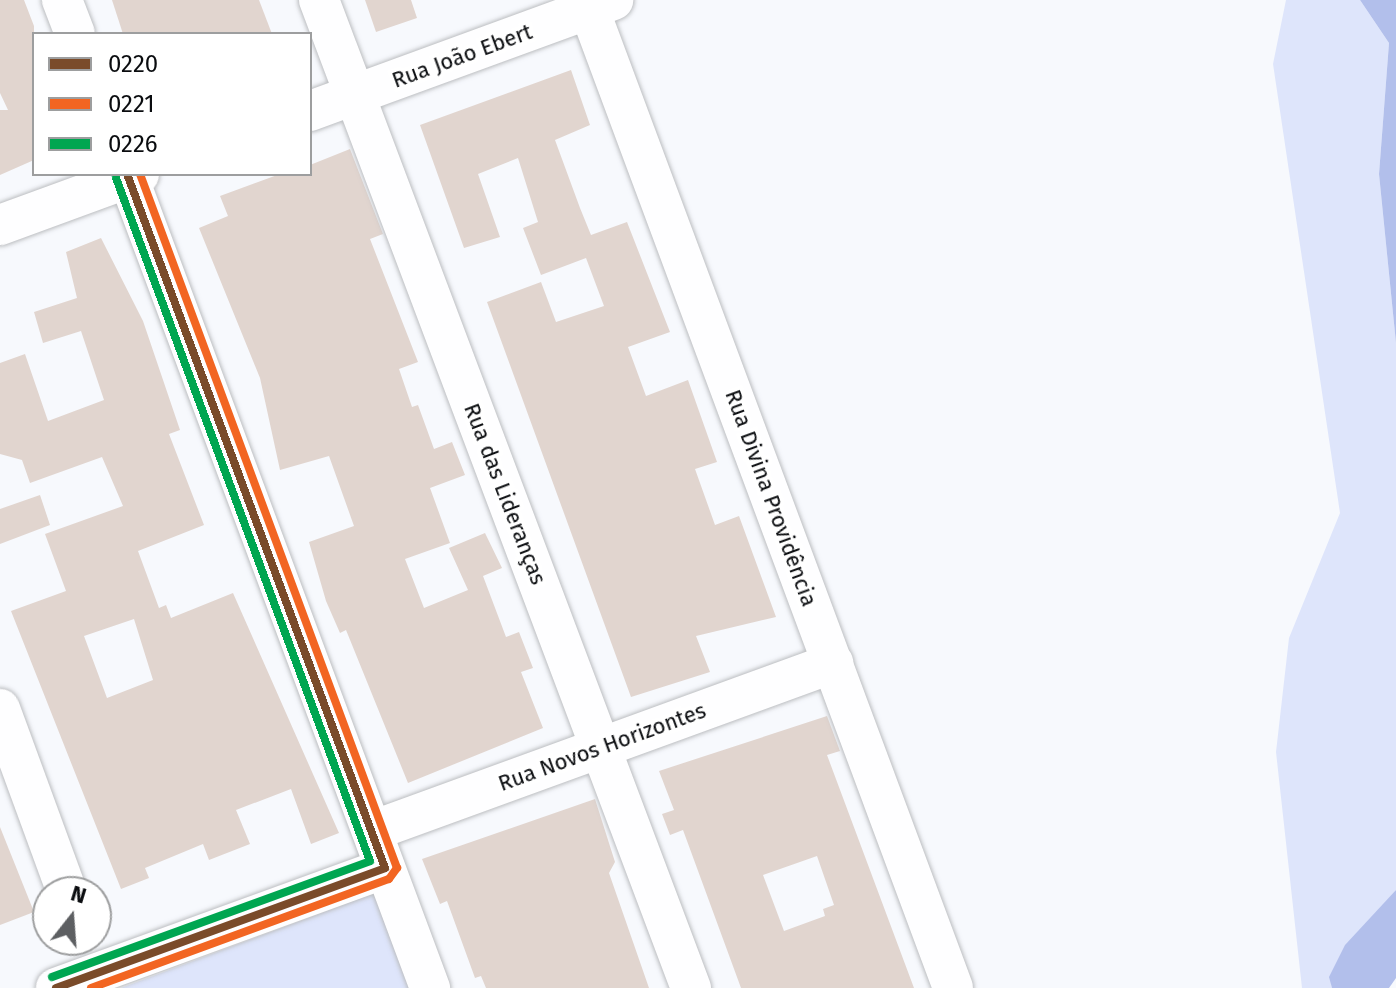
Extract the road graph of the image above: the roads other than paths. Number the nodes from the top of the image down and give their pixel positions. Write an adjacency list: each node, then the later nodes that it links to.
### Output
1 (62, 0): 4 (street)
2 (319, 0): 5 (street, Rua das Lideranças)
3 (601, 4): 5 (street, Rua João Ebert); 10 (street, Rua Divina Providência)
4 (74, 32)
5 (355, 95): 6 (street, Rua João Ebert); 12 (street, Rua das Lideranças)
6 (312, 110)
7 (129, 176): 9 (street)
8 (132, 176): 13 (street)
9 (0, 225)
10 (833, 663): 12 (street, Rua Novos Horizontes); 19 (street, Rua Divina Providência)
11 (0, 709): 14 (street)
12 (601, 748): 13 (street, Rua Novos Horizontes); 18 (street, Rua das Lideranças)
13 (379, 850): 15 (street, Rua Novos Horizontes); 17 (street)
14 (61, 876)
15 (95, 967): 16 (street, Rua Novos Horizontes)
16 (56, 988)
17 (430, 988)
18 (691, 988)
19 (953, 988)

